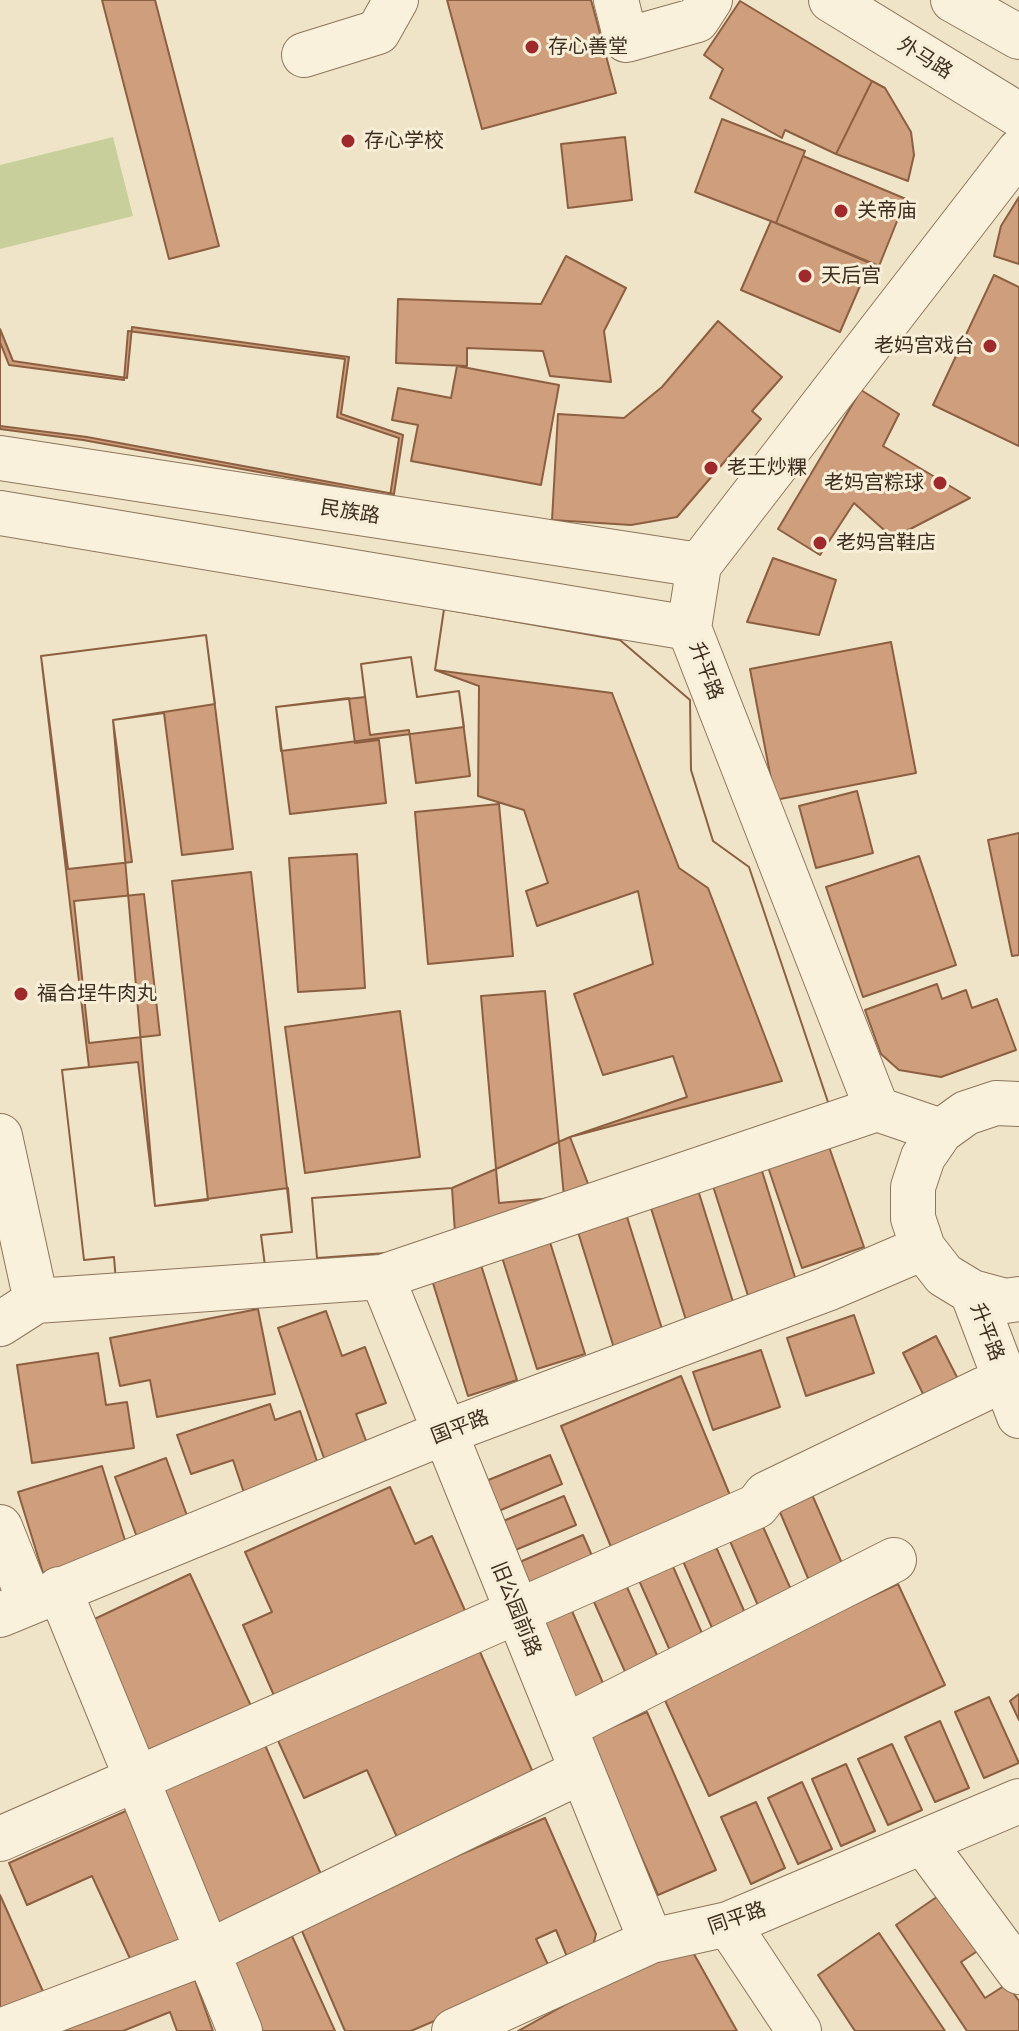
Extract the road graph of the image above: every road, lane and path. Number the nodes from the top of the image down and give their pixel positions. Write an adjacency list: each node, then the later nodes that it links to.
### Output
1 (396, 0): 7 (street)
2 (616, 0): 3 (street)
3 (710, 0)
4 (831, 0): 8 (street, 外马路)
5 (953, 0): 6 (street)
6 (1019, 37)
7 (304, 55)
8 (1019, 115)
9 (1019, 151): 12 (street, 升平路)
10 (0, 458): 12 (street, 民族路)
11 (0, 513): 13 (street)
12 (699, 565): 13 (street, 升平路)
13 (689, 628): 15 (street, 升平路)
14 (1019, 1104): 16 (street)
15 (877, 1109): 16 (street); 19 (street)
16 (941, 1131): 18 (street)
17 (0, 1136): 22 (street)
18 (923, 1248): 20 (street); 26 (street, 国平路)
19 (382, 1277): 22 (street); 26 (street, 旧公园前路)
20 (972, 1292): 21 (street); 25 (street, 升平路)
21 (1019, 1299)
22 (36, 1301): 23 (street)
23 (0, 1324)
24 (984, 1389): 30 (street)
25 (1019, 1416)
26 (443, 1433): 29 (street, 国平路); 30 (street, 旧公园前路)
27 (0, 1527): 29 (street)
28 (894, 1560): 31 (street)
29 (30, 1602): 33 (street)
30 (517, 1611): 31 (street, 旧公园前路); 33 (street)
31 (564, 1727): 32 (street, 旧公园前路)
32 (582, 1771): 38 (street, 旧公园前路); 39 (street)
33 (137, 1781): 35 (street); 39 (street)
34 (1019, 1801): 36 (street, 同平路)
35 (0, 1839)
36 (923, 1842): 37 (street, 同平路); 40 (street)
37 (728, 1924): 38 (street, 同平路); 44 (street)
38 (651, 1941): 43 (street, 同平路)
39 (208, 1952): 41 (street); 42 (street)
40 (1019, 1972)
41 (0, 2031)
42 (240, 2031)
43 (454, 2031)
44 (799, 2031)

